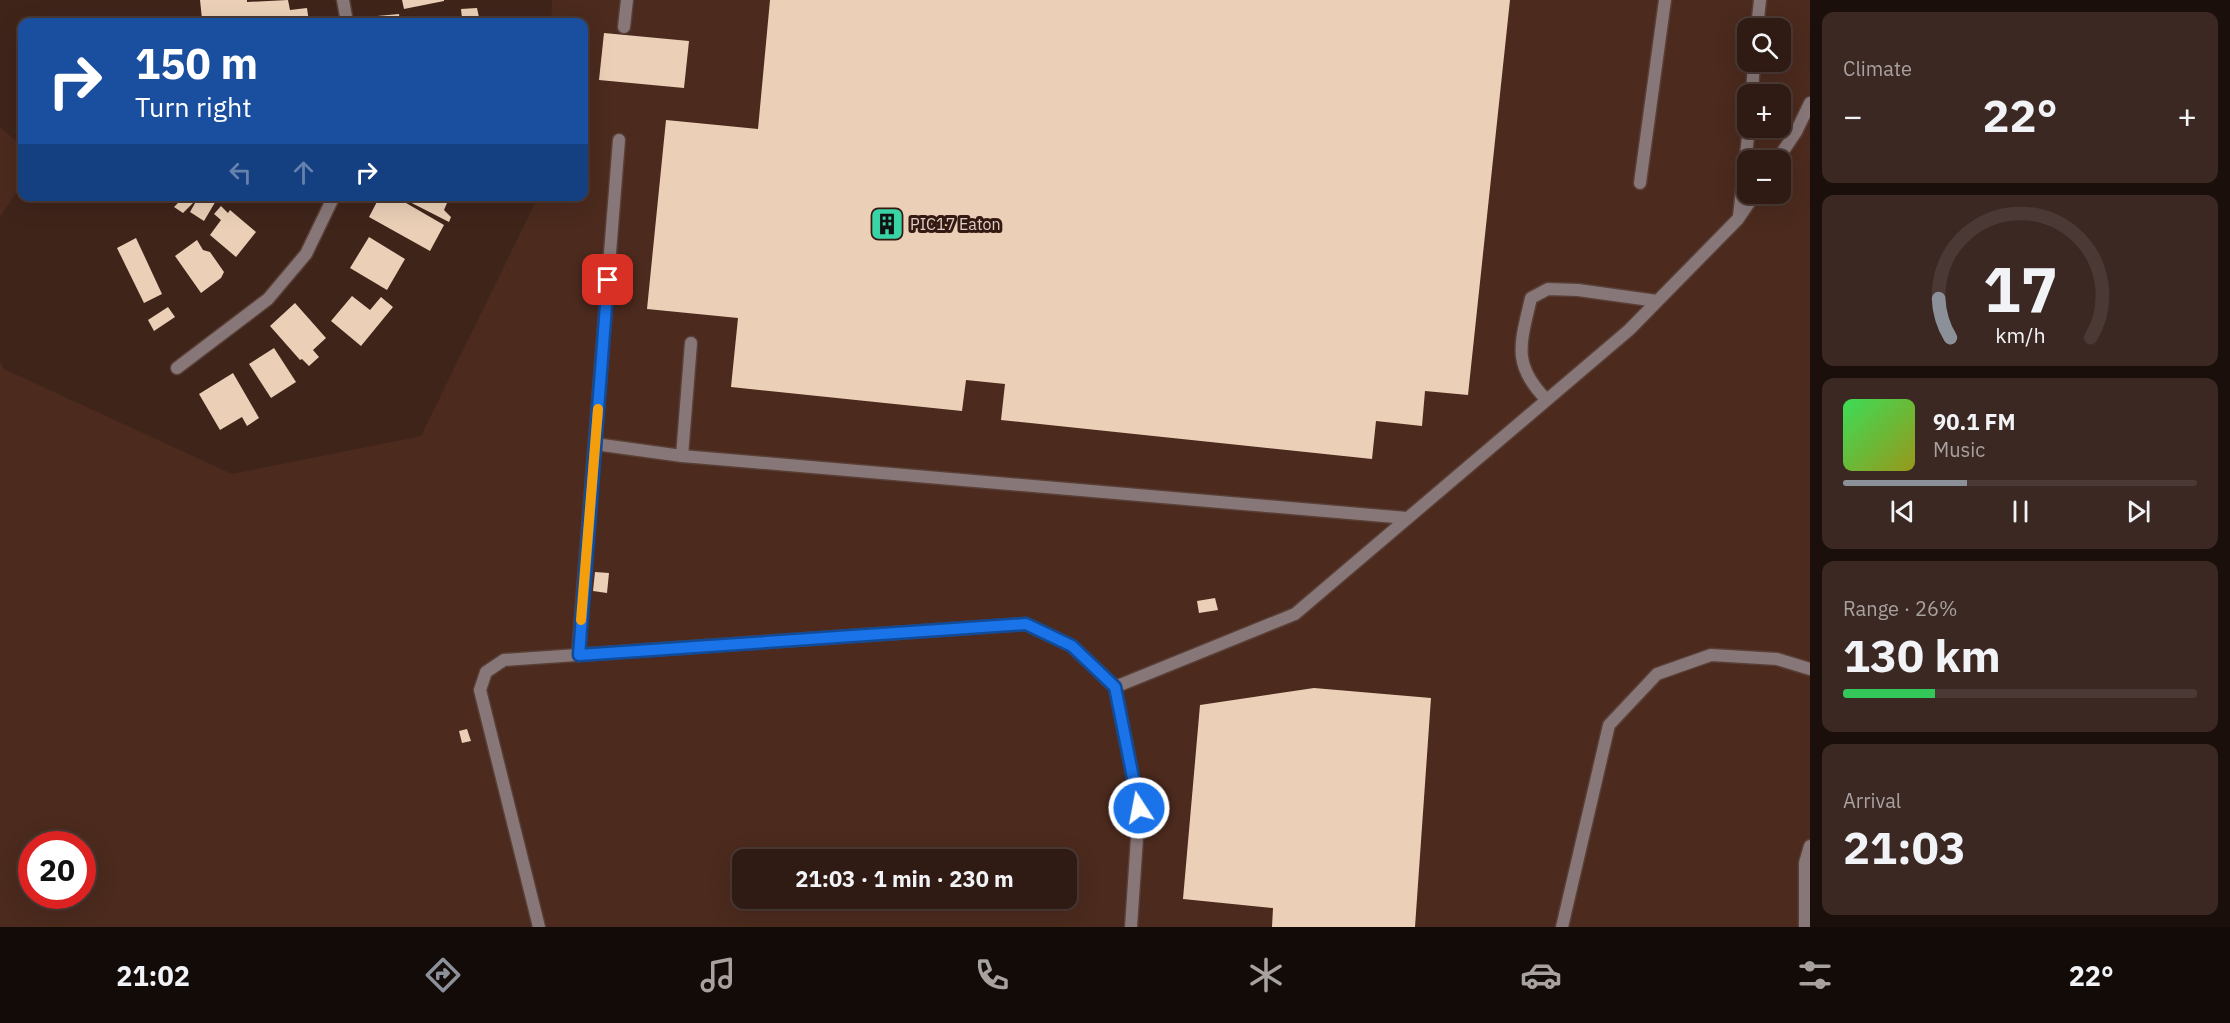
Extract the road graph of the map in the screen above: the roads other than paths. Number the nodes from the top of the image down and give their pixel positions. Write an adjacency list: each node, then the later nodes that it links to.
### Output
1 (343, 0): 5 (street)
2 (627, 0): 7 (street)
3 (1665, 0): 12 (street)
4 (1760, 0): 6 (street)
5 (346, 18)
6 (1758, 18)
7 (624, 27)
8 (1810, 103): 11 (street)
9 (1748, 138): 15 (street)
10 (619, 140): 20 (street)
11 (1784, 150)
12 (1640, 183)
13 (332, 201): 18 (street)
14 (1748, 204): 15 (street)
15 (1738, 219): 16 (street)
16 (1657, 301): 19 (street); 19 (street)
17 (691, 343): 21 (street)
18 (177, 368)
19 (1546, 399): 22 (street)
20 (595, 444): 21 (street); 23 (street)
21 (682, 456): 22 (street)
22 (1407, 518): 25 (street)
23 (579, 655): 25 (street); 27 (street)
24 (1810, 669): 29 (street)
25 (1115, 687): 28 (street)
26 (1810, 846): 30 (street)
27 (539, 927)
28 (1131, 927)
29 (1562, 927)
30 (1805, 927)

